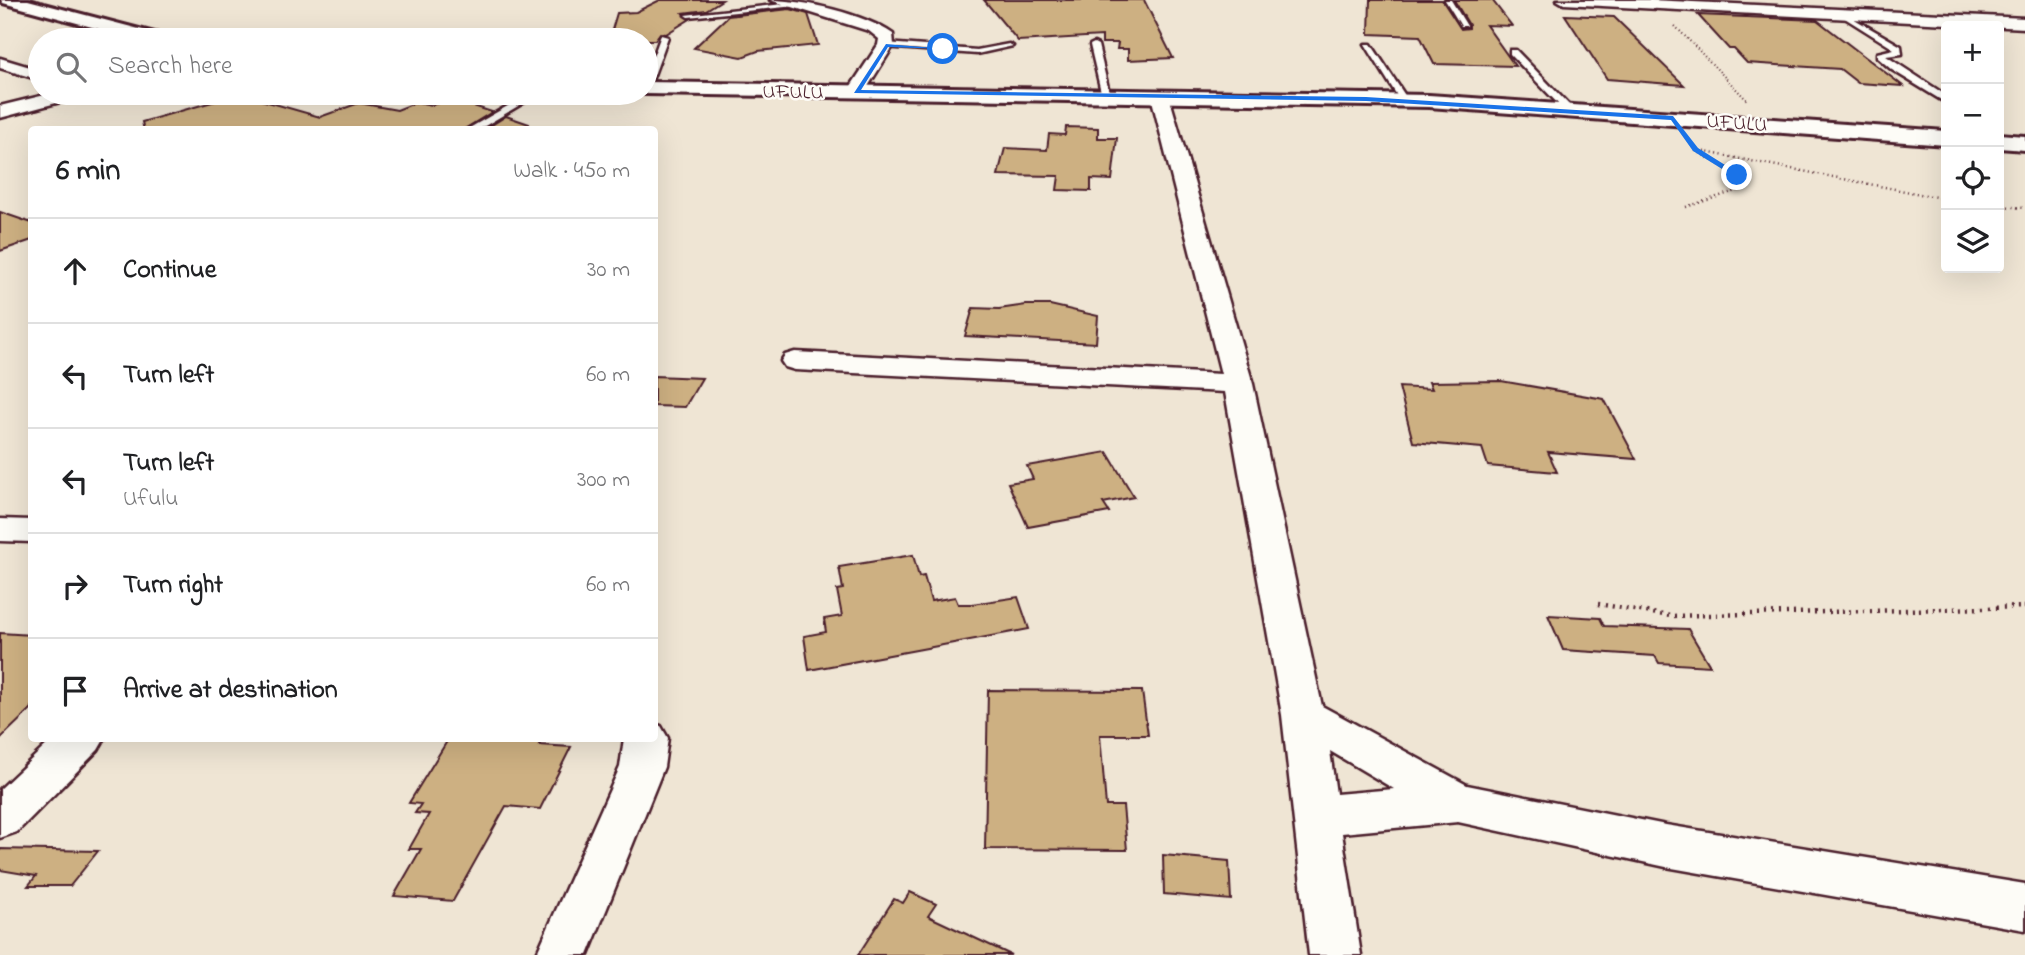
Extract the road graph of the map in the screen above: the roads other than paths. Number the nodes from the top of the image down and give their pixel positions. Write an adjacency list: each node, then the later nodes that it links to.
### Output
1 (9, 0): 9 (street)
2 (1448, 0): 8 (lane)
3 (1564, 0): 5 (street)
4 (785, 2): 6 (lane); 11 (street)
5 (1842, 14): 7 (street); 23 (lane)
6 (688, 15)
7 (2025, 23)
8 (1464, 24)
9 (115, 28)
10 (664, 37): 16 (lane)
11 (886, 45): 14 (lane); 20 (street)
12 (1094, 45): 21 (lane)
13 (1368, 46): 24 (lane)
14 (1009, 47)
15 (1513, 52): 27 (lane)
16 (658, 54)
17 (0, 64): 18 (street)
18 (28, 72)
19 (658, 87): 20 (street, UFULU)
20 (856, 92): 21 (street, UFULU)
21 (1106, 96): 22 (street, UFULU)
22 (1160, 96): 24 (street, UFULU); 34 (street)
23 (1941, 96)
24 (1404, 100): 27 (street, UFULU)
25 (28, 105): 28 (street)
26 (515, 105): 29 (lane)
27 (1570, 111): 30 (street, UFULU)
28 (0, 112)
29 (477, 126)
30 (1941, 138)
31 (2004, 141): 32 (street)
32 (2025, 143)
33 (795, 361): 34 (street)
34 (1238, 384): 37 (street)
35 (0, 530): 36 (street)
36 (28, 531)
37 (1303, 715): 40 (street); 41 (street)
38 (79, 742): 42 (street)
39 (645, 742): 44 (street)
40 (1458, 803): 41 (street); 43 (street)
41 (1316, 815): 45 (street)
42 (0, 818)
43 (2025, 907)
44 (562, 955)
45 (1335, 955)

